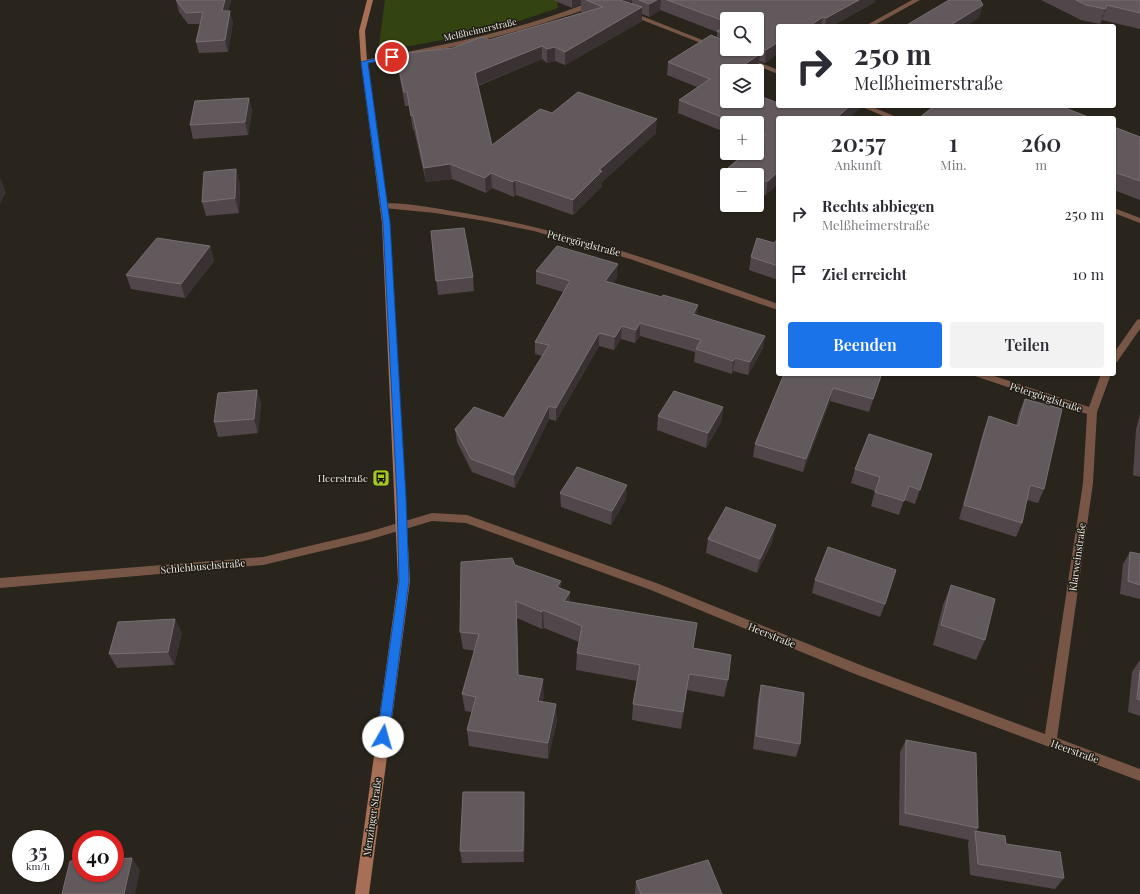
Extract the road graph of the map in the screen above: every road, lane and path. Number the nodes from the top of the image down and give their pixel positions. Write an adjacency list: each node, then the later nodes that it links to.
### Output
1 (370, 0): 8 (street, Menzinger Straße)
2 (917, 0): 5 (street)
3 (597, 2): 8 (street, Melßheimerstraße)
4 (625, 8): 6 (street)
5 (872, 24)
6 (720, 49)
7 (739, 56): 9 (street)
8 (364, 62): 12 (street, Menzinger Straße)
9 (776, 71)
10 (869, 108): 11 (street)
11 (890, 116)
12 (384, 206): 15 (street, Petergörglstraße); 21 (street, Menzinger Straße)
13 (1116, 211): 14 (street)
14 (1140, 221)
15 (776, 306)
16 (1140, 322): 17 (street)
17 (1116, 357)
18 (984, 376): 20 (street, Petergörglstraße)
19 (1105, 376): 20 (street, Klarweinstraße)
20 (1092, 412): 23 (street, Klarweinstraße)
21 (401, 525): 22 (street, Schlehbuschstraße); 23 (street, Heerstraße); 25 (street, Menzinger Straße)
22 (0, 583)
23 (1050, 742): 24 (street, Heerstraße)
24 (1140, 775)
25 (362, 894)

